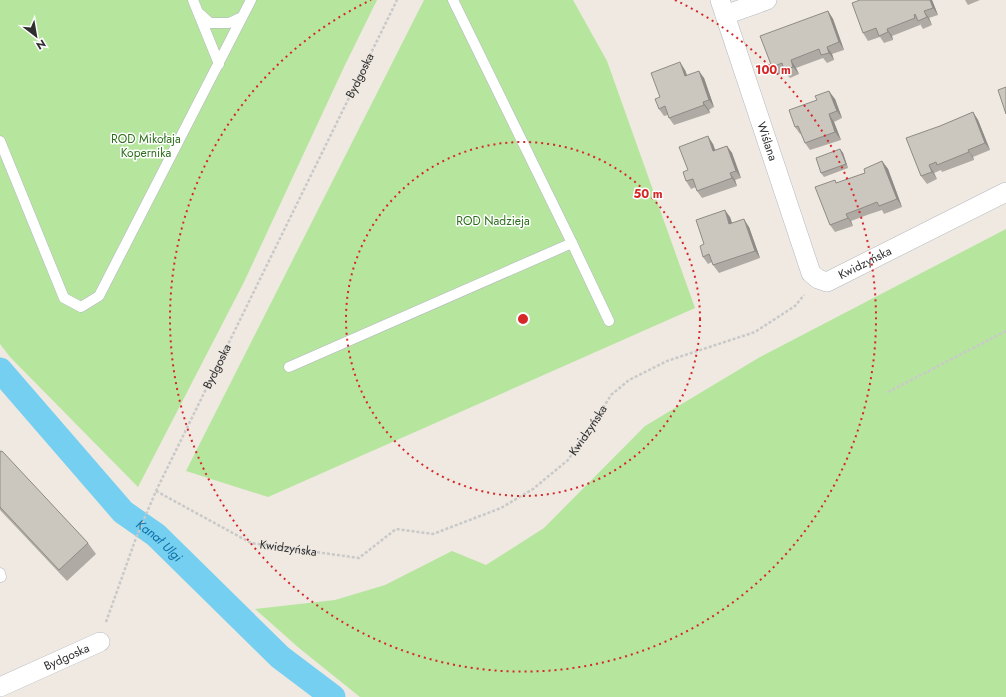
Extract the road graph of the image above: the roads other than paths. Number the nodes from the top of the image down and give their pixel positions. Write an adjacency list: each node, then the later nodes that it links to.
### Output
1 (193, 0): 6 (lane)
2 (251, 0): 7 (lane)
3 (453, 0): 11 (lane)
4 (767, 0): 5 (street)
5 (723, 8): 12 (street, Wiślana)
6 (198, 11): 7 (lane); 8 (lane)
7 (242, 17): 8 (lane)
8 (218, 64): 9 (lane)
9 (0, 141)
10 (1006, 192): 12 (street, Kwidzyńska)
11 (572, 243): 13 (lane); 14 (lane)
12 (818, 279)
13 (609, 321)
14 (288, 367)
15 (0, 573): 16 (lane)
16 (0, 578)
17 (100, 642): 18 (street, Bydgoska)
18 (0, 687)

